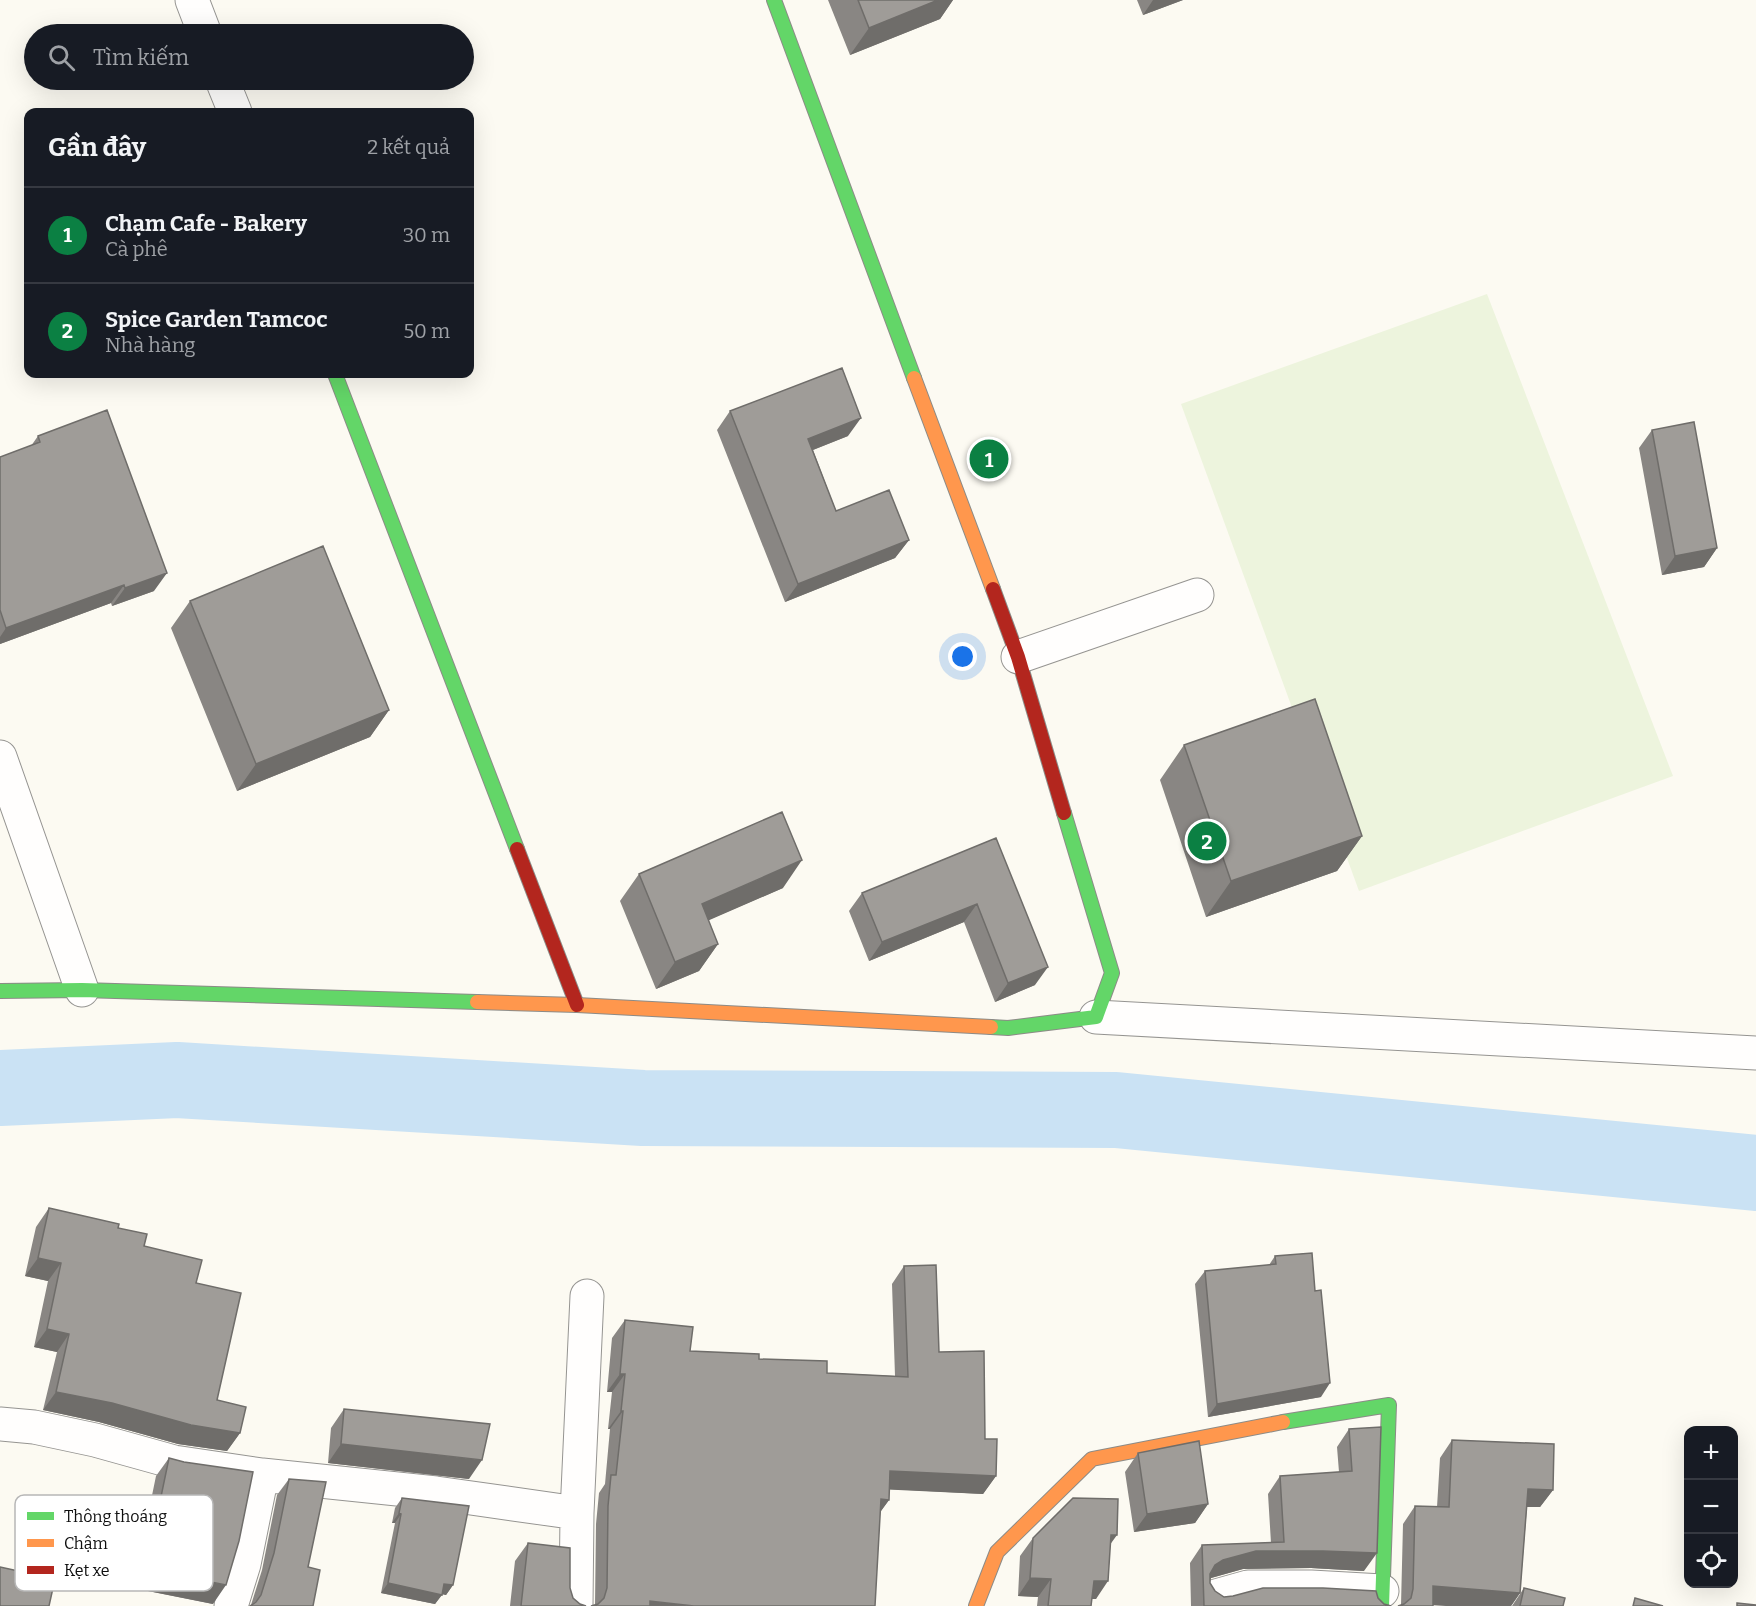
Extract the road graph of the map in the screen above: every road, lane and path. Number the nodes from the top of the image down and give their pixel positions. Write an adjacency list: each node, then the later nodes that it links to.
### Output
1 (192, 0): 3 (street)
2 (774, 0): 8 (street)
3 (201, 24)
4 (226, 90): 5 (street)
5 (233, 108)
6 (337, 378): 12 (street)
7 (1197, 595): 8 (street)
8 (1018, 657): 13 (street)
9 (0, 757): 10 (street)
10 (82, 990): 11 (street); 12 (street)
11 (0, 991)
12 (577, 1005): 13 (street)
13 (1096, 1017): 14 (street)
14 (1756, 1053)
15 (587, 1296): 18 (street)
16 (0, 1424): 17 (street)
17 (262, 1475): 18 (street); 21 (street)
18 (577, 1513): 22 (street)
19 (1216, 1596): 20 (street)
20 (1382, 1599): 23 (street)
21 (231, 1606)
22 (576, 1606)
23 (976, 1606)

